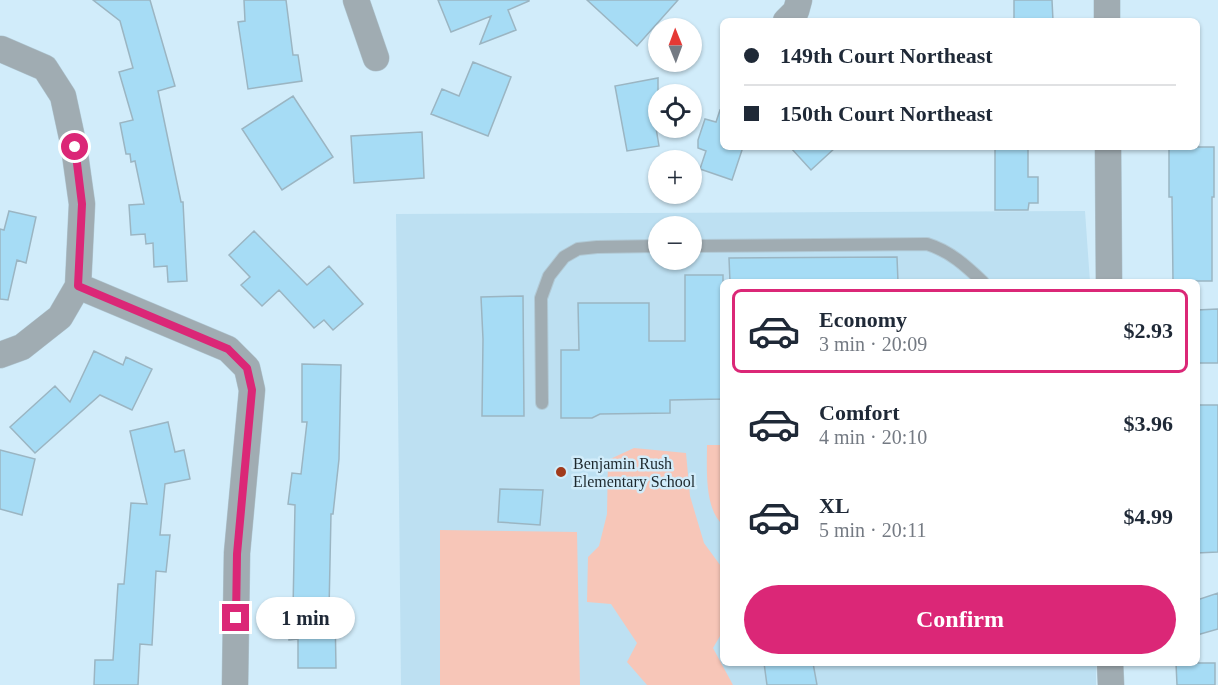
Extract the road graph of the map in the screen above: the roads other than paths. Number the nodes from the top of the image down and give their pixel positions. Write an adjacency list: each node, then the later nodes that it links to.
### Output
1 (356, 0): 7 (street)
2 (799, 0): 4 (street)
3 (1107, 0): 5 (street)
4 (789, 18)
5 (1107, 18)
6 (0, 43): 13 (street)
7 (376, 58)
8 (1108, 150): 12 (street)
9 (648, 246): 15 (lane)
10 (702, 246): 11 (lane)
11 (980, 279)
12 (1109, 279)
13 (78, 286): 14 (street); 17 (street)
14 (0, 355)
15 (542, 403)
16 (1110, 666): 18 (street)
17 (235, 685)
18 (1111, 685)

